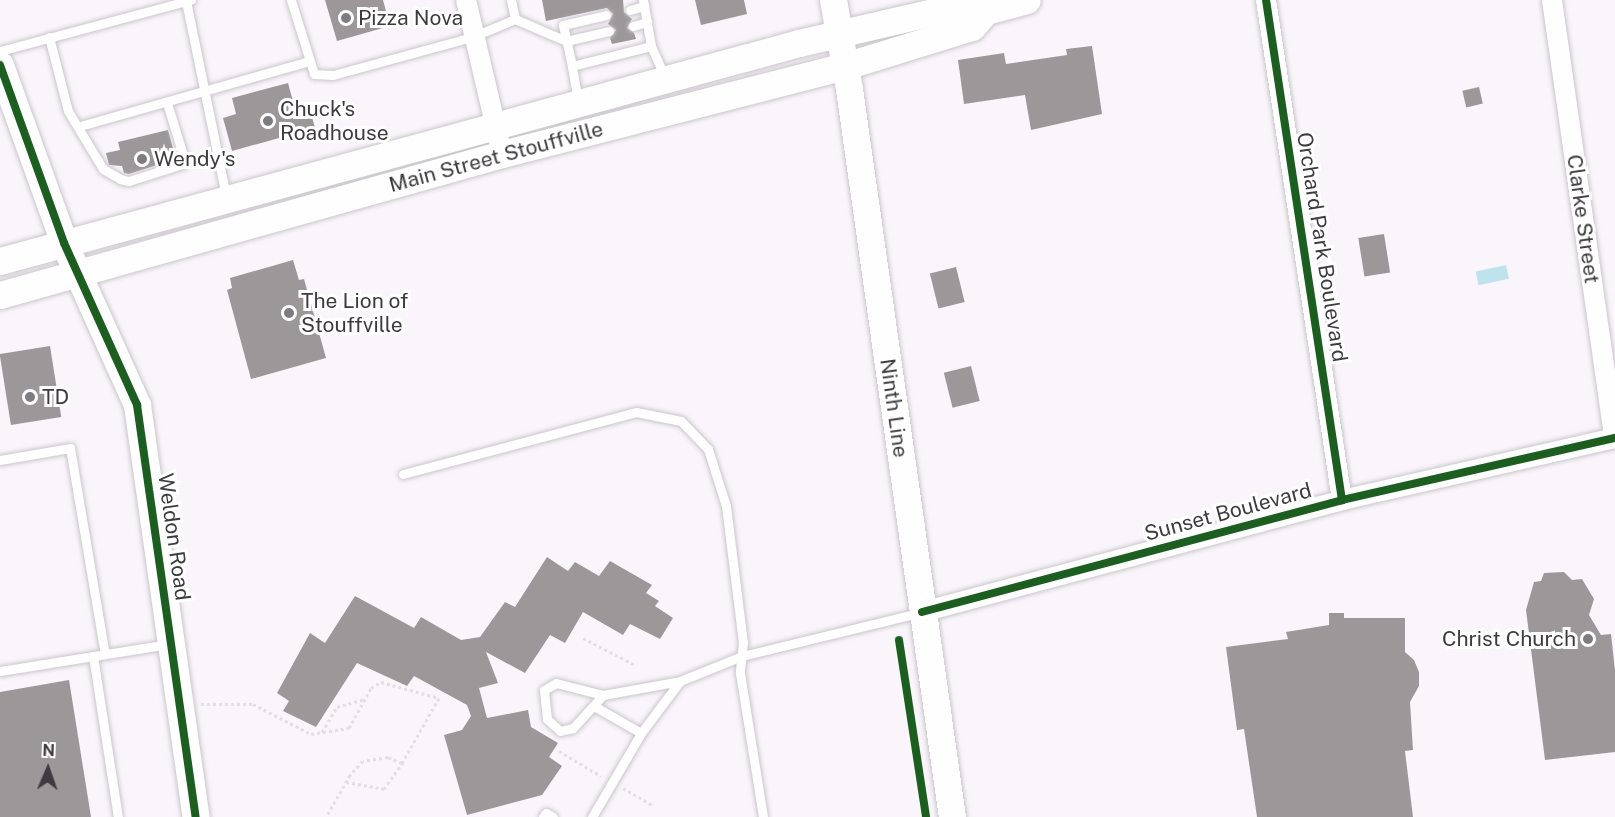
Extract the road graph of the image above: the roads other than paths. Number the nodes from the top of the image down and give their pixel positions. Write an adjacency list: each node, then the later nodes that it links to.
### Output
1 (291, 0): 23 (lane)
2 (466, 0): 18 (street)
3 (511, 0): 13 (lane)
4 (832, 0): 17 (main road, Ninth Line)
5 (1027, 0): 11 (main road, Main Street Stouffville)
6 (1266, 0): 42 (street, Orchard Park Boulevard)
7 (1552, 0): 39 (street, Clarke Street)
8 (188, 1): 19 (lane); 28 (lane)
9 (643, 3): 10 (lane); 14 (lane)
10 (630, 10)
11 (986, 11): 17 (main road, Main Street Stouffville); 26 (main road, Main Street Stouffville)
12 (606, 15): 20 (lane)
13 (515, 19): 18 (lane); 20 (lane)
14 (647, 22): 15 (lane); 21 (lane)
15 (633, 26)
16 (609, 31): 20 (lane)
17 (838, 34): 26 (main road, Ninth Line); 27 (main road, Main Street Stouffville)
18 (471, 37): 23 (lane); 31 (street)
19 (49, 38): 22 (lane); 32 (lane)
20 (566, 41): 25 (lane)
21 (651, 46): 25 (lane); 27 (lane)
22 (0, 51)
23 (309, 61): 28 (lane)
24 (0, 65): 35 (main road, Weldon Road)
25 (572, 66): 29 (lane)
26 (845, 66): 33 (main road, Main Street Stouffville); 43 (main road, Ninth Line)
27 (666, 80): 29 (main road, Main Street Stouffville)
28 (205, 93): 30 (lane); 34 (lane)
29 (579, 103): 31 (main road, Main Street Stouffville)
30 (167, 104): 32 (lane); 32 (lane)
31 (496, 125): 33 (street); 34 (main road, Main Street Stouffville)
32 (80, 126)
33 (502, 154): 37 (main road, Main Street Stouffville)
34 (227, 198): 35 (main road, Main Street Stouffville)
35 (64, 243): 36 (main road, Main Street Stouffville); 37 (main road, Weldon Road)
36 (0, 261)
37 (79, 273): 38 (main road, Main Street Stouffville); 44 (main road, Weldon Road)
38 (0, 295)
39 (1615, 438): 42 (street, Sunset Boulevard)
40 (0, 460): 45 (lane)
41 (403, 474): 47 (lane)
42 (1342, 500): 43 (street, Sunset Boulevard)
43 (922, 612): 47 (lane); 59 (main road, Ninth Line)
44 (171, 644): 45 (lane); 54 (main road, Weldon Road)
45 (105, 654): 46 (lane)
46 (93, 656): 48 (lane); 53 (lane)
47 (742, 656): 49 (lane); 58 (lane)
48 (0, 671)
49 (680, 681): 50 (lane); 52 (lane)
50 (603, 695): 51 (lane); 51 (lane)
51 (594, 706): 52 (lane)
52 (642, 733): 57 (lane)
53 (118, 817)
54 (196, 817)
55 (543, 817): 56 (lane)
56 (553, 817)
57 (592, 817)
58 (763, 817)
59 (952, 817)

